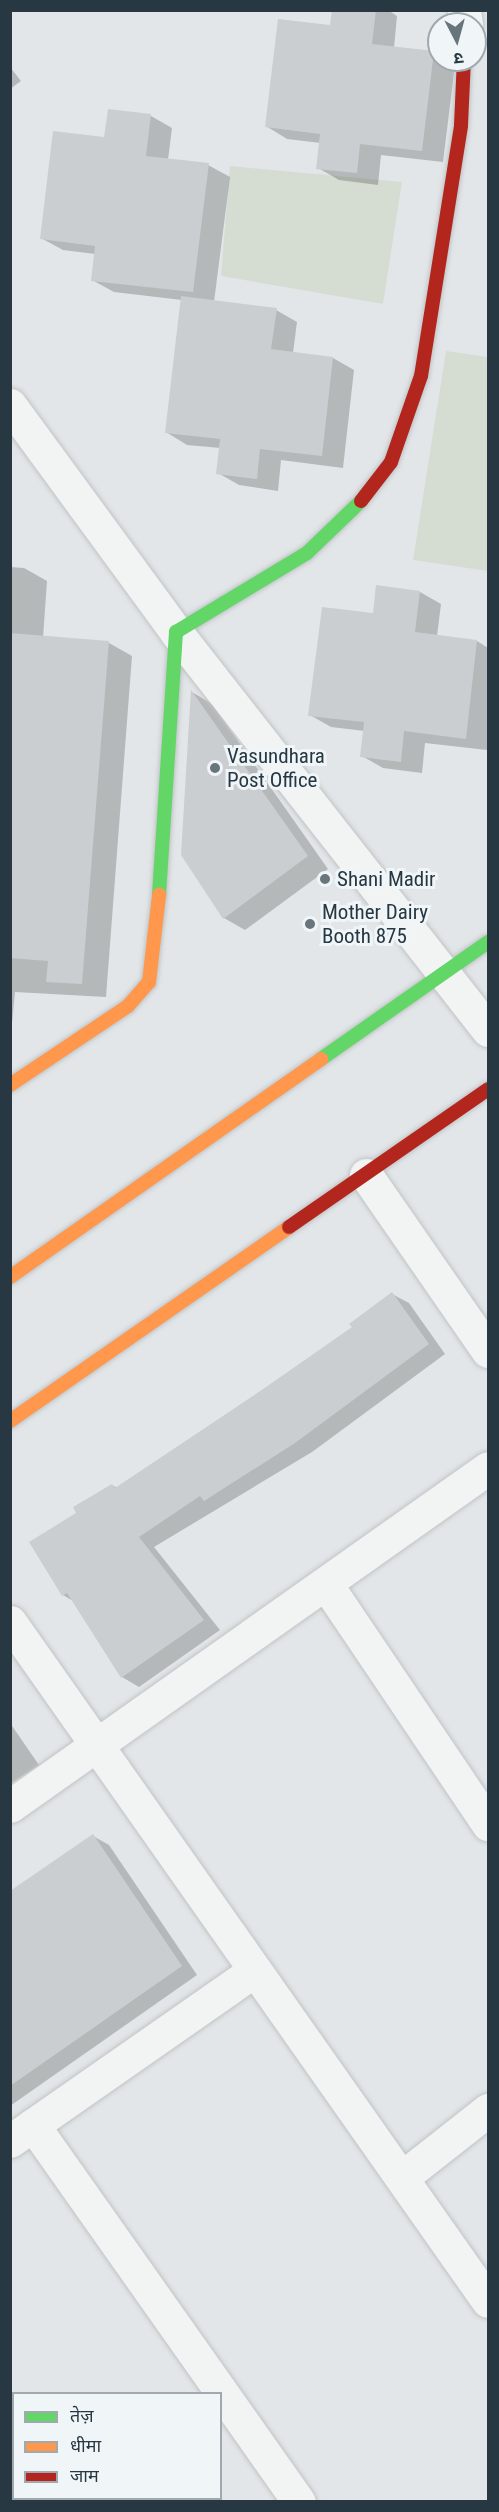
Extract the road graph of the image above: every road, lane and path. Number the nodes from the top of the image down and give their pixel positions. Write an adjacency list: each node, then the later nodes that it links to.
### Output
1 (463, 72): 3 (street)
2 (10, 405): 3 (street)
3 (176, 632): 5 (street); 7 (street)
4 (489, 942): 5 (street)
5 (446, 972): 6 (street); 10 (street)
6 (489, 1030)
7 (10, 1085)
8 (489, 1089): 9 (street)
9 (366, 1175): 11 (street); 12 (street)
10 (10, 1277)
11 (489, 1352)
12 (10, 1421)
13 (489, 1468): 14 (street)
14 (326, 1584): 16 (street); 17 (street)
15 (10, 1622): 16 (street)
16 (97, 1746): 18 (street); 20 (street)
17 (479, 1789): 19 (street)
18 (10, 1806)
19 (489, 1824)
20 (254, 1971): 22 (street); 23 (street)
21 (489, 2110): 23 (street)
22 (22, 2133): 25 (street)
23 (404, 2176): 24 (street)
24 (489, 2301)
25 (216, 2392)
26 (222, 2399): 27 (street)
27 (299, 2502)

